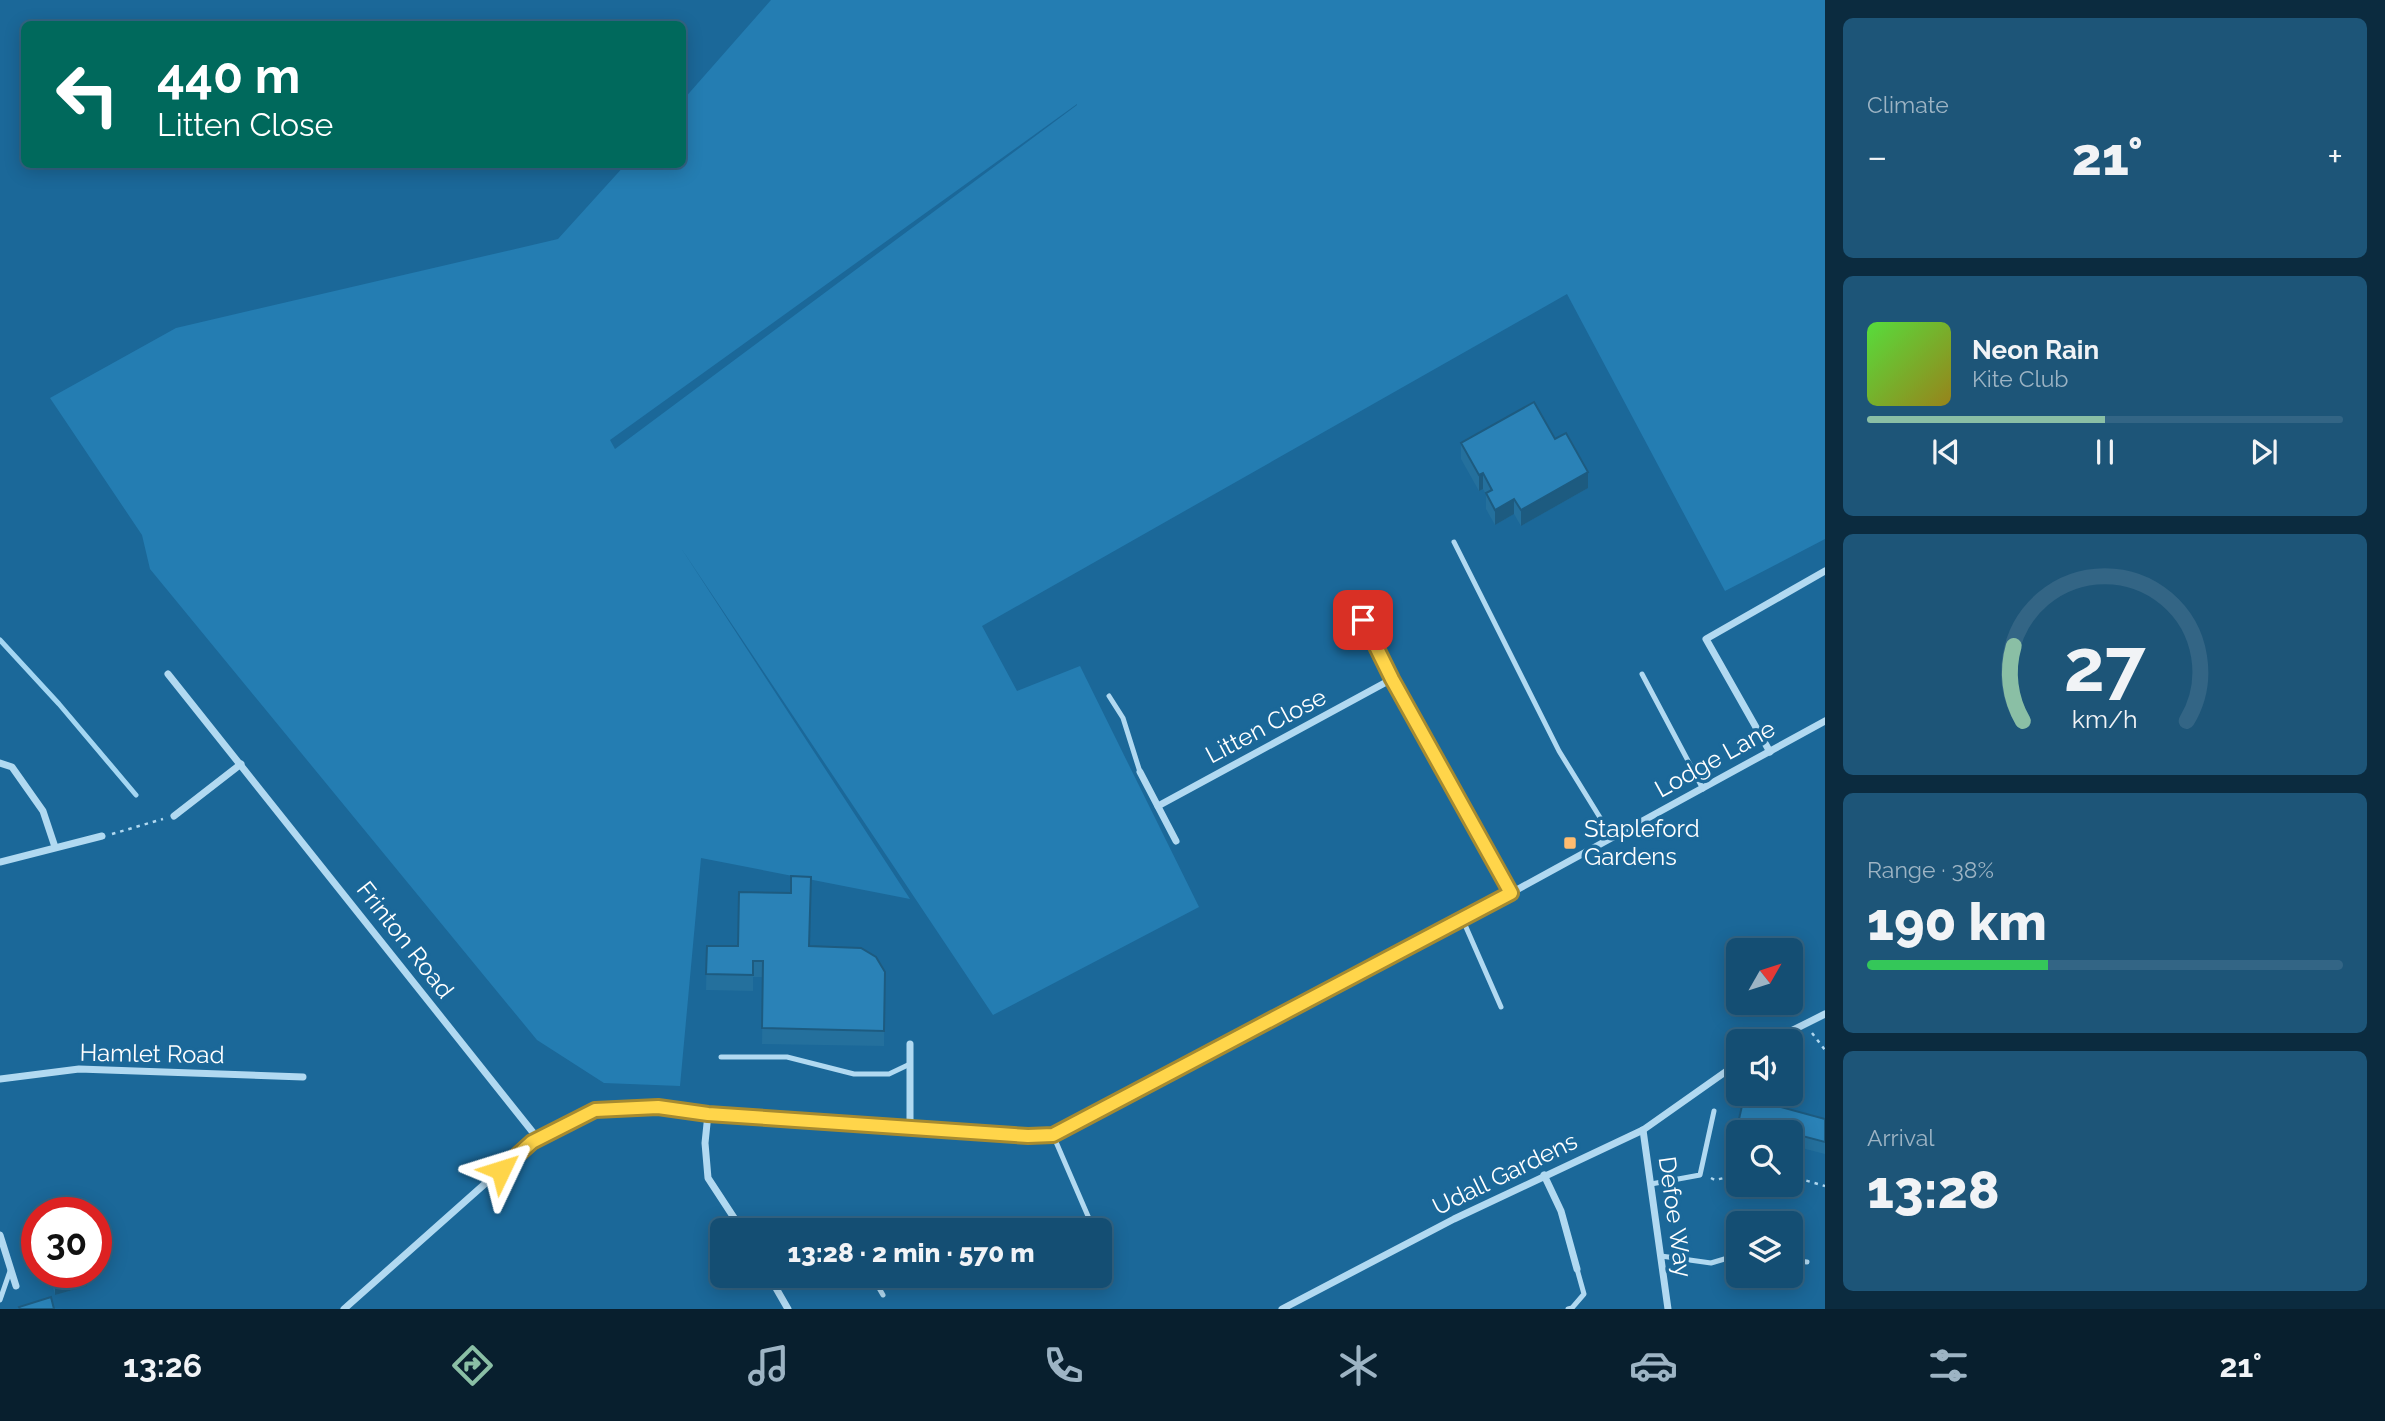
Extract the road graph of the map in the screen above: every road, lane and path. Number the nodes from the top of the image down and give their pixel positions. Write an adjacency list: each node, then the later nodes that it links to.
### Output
1 (1454, 542): 17 (lane)
2 (1825, 571): 9 (street)
3 (1353, 601): 6 (street)
4 (168, 674): 11 (street, Frinton Road)
5 (1642, 674): 13 (lane)
6 (1392, 679): 14 (street, Litten Close); 21 (street)
7 (1109, 696): 12 (lane)
8 (1825, 721): 9 (street, Lodge Lane)
9 (1770, 752): 13 (street, Lodge Lane)
10 (0, 763): 19 (street)
11 (241, 764): 15 (street); 39 (street, Frinton Road)
12 (1140, 772): 14 (street)
13 (1703, 789): 17 (street, Lodge Lane)
14 (1158, 806): 18 (street)
15 (174, 816): 16 (path)
16 (102, 836): 19 (street)
17 (1612, 837): 21 (street, Lodge Lane)
18 (1176, 841)
19 (55, 847): 20 (street)
20 (0, 862)
21 (1511, 893): 22 (street, Lodge Lane)
22 (1462, 918): 23 (lane); 38 (street, Lodge Lane)
23 (1501, 1007)
24 (1825, 1014): 25 (street)
25 (1805, 1024): 26 (street); 28 (path)
26 (1795, 1029)
27 (910, 1044): 30 (street)
28 (1825, 1050)
29 (721, 1057): 30 (lane)
30 (910, 1064): 36 (street)
31 (1726, 1071): 37 (street, Udall Gardens)
32 (303, 1077): 33 (street, Hamlet Road)
33 (0, 1079)
34 (1714, 1111): 41 (lane)
35 (708, 1114): 36 (street); 39 (street); 46 (street)
36 (910, 1128): 38 (street)
37 (1643, 1130): 40 (street, Udall Gardens); 44 (street, Defoe Way)
38 (1053, 1135): 47 (lane)
39 (539, 1140): 60 (street)
40 (1544, 1175): 53 (street); 62 (street, Udall Gardens)
41 (1700, 1175): 42 (path); 44 (lane)
42 (1726, 1178)
43 (1803, 1180): 45 (path)
44 (1651, 1184): 49 (street, Defoe Way)
45 (1825, 1186)
46 (734, 1218)
47 (1089, 1218)
48 (0, 1235): 54 (street)
49 (1661, 1256): 50 (lane); 64 (street, Defoe Way)
50 (1726, 1259)
51 (1803, 1262): 52 (lane)
52 (1807, 1262)
53 (1577, 1269): 63 (lane)
54 (10, 1271): 55 (street); 59 (lane)
55 (16, 1286)
56 (776, 1288): 61 (street)
57 (879, 1288): 58 (lane)
58 (883, 1296)
59 (0, 1300)
60 (344, 1309)
61 (788, 1309)
62 (1282, 1309)
63 (1567, 1309)
64 (1668, 1309)

